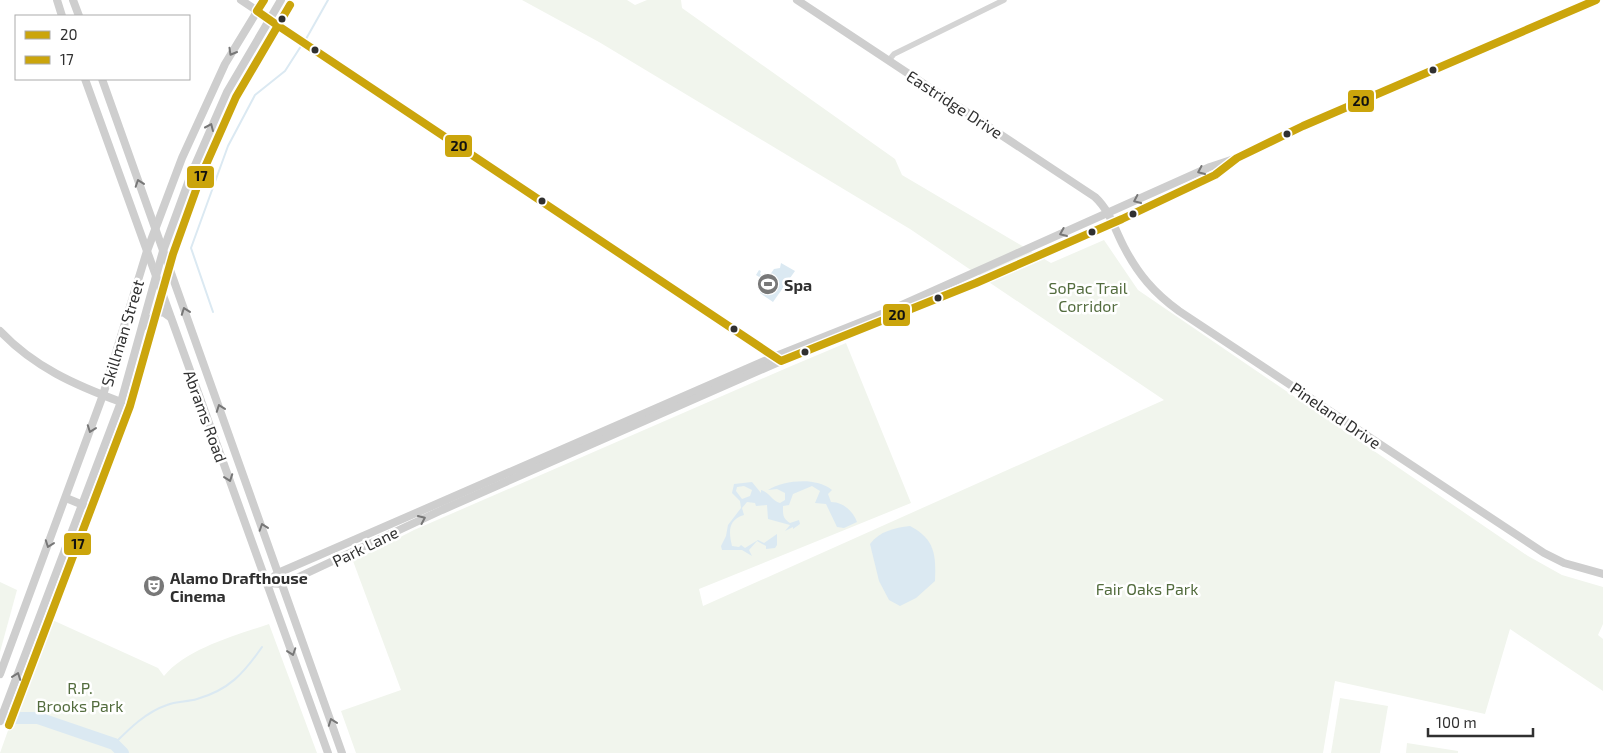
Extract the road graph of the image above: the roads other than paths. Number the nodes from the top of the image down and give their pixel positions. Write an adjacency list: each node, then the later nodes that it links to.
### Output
1 (57, 0): 10 (main road)
2 (73, 0): 11 (main road)
3 (241, 0): 9 (main road)
4 (264, 0): 9 (main road, Skillman Street)
5 (281, 0): 12 (main road, Skillman Street)
6 (797, 0): 13 (main road, Eastridge Drive)
7 (1004, 0): 13 (street)
8 (1596, 0): 18 (main road, Park Lane)
9 (257, 11): 12 (main road); 21 (main road, Skillman Street, one-way to 21)
10 (62, 15)
11 (79, 15)
12 (269, 19): 23 (main road, Skillman Street, one-way to 12); 31 (main road)
13 (889, 60): 19 (main road, Eastridge Drive)
14 (85, 80): 17 (main road, Abrams Road)
15 (102, 80): 16 (main road, Abrams Road)
16 (114, 109): 17 (main road); 21 (main road, Abrams Road, one-way to 16)
17 (98, 114): 22 (main road, Abrams Road)
18 (1238, 158): 19 (main road, Park Lane, one-way to 19); 20 (main road, Park Lane)
19 (1108, 213): 20 (main road, Pineland Drive); 24 (main road, Park Lane, one-way to 24)
20 (1113, 223): 26 (main road, Park Lane); 41 (main road, Pineland Drive)
21 (155, 229): 22 (main road, Skillman Street); 23 (main road, Abrams Road)
22 (147, 251): 25 (main road, Abrams Road); 34 (main road, Skillman Street)
23 (163, 251): 25 (main road, Skillman Street); 36 (main road, Abrams Road, one-way to 23)
24 (971, 272): 26 (main road); 27 (main road, Park Lane)
25 (156, 277): 28 (main road, Abrams Road); 30 (main road, Skillman Street)
26 (976, 283): 27 (main road, Park Lane)
27 (901, 309): 32 (main road, Park Lane)
28 (170, 317): 30 (main road); 37 (main road, Abrams Road)
29 (0, 331): 34 (main road)
30 (140, 331): 35 (main road, Skillman Street)
31 (752, 340): 32 (main road); 33 (main road)
32 (778, 358): 33 (main road, Park Lane); 43 (main road, Park Lane, one-way to 32)
33 (758, 364): 40 (main road, Park Lane)
34 (103, 395): 35 (main road); 38 (main road, Skillman Street, one-way to 38)
35 (121, 402): 39 (main road, Skillman Street)
36 (229, 433): 37 (main road); 40 (main road, Abrams Road, one-way to 36)
37 (214, 439): 42 (main road, Abrams Road, one-way to 42)
38 (66, 498): 39 (main road); 44 (main road, Skillman Street, one-way to 44)
39 (83, 506): 45 (main road, Skillman Street, one-way to 39)
40 (278, 573): 42 (main road, Park Lane); 43 (main road, Abrams Road)
41 (1603, 574)
42 (267, 583): 43 (main road, Park Lane); 46 (main road, Abrams Road, one-way to 46)
43 (282, 584): 47 (main road, Abrams Road, one-way to 43)
44 (0, 674)
45 (0, 721)
46 (328, 753)
47 (342, 753)

